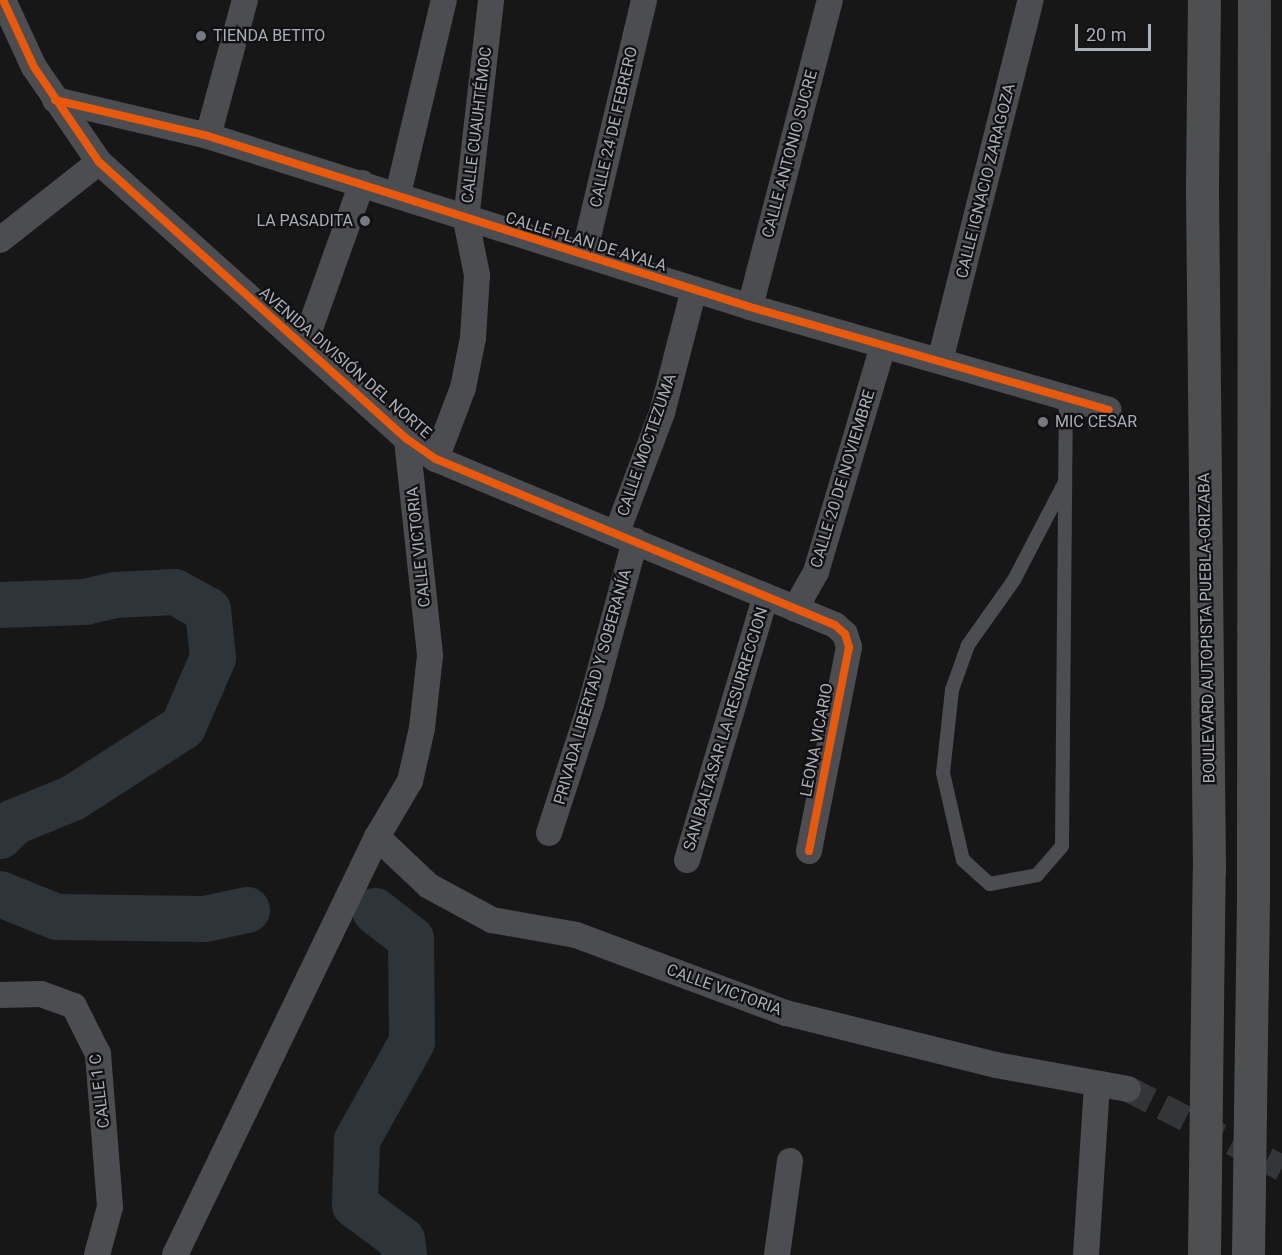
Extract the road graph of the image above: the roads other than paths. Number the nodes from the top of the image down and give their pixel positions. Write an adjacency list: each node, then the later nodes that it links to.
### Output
1 (3, 0): 11 (street, AVENIDA DIVISIÓN DEL NORTE)
2 (23, 0): 11 (street)
3 (245, 0): 13 (street)
4 (444, 0): 16 (street)
5 (492, 0): 17 (street, CALLE CUAUHTÉMOC)
6 (644, 0): 19 (street, CALLE 24 DE FEBRERO)
7 (830, 0): 21 (street, CALLE ANTONIO SUCRE)
8 (1031, 0): 24 (street, CALLE IGNACIO ZARAGOZA)
9 (1204, 0): 46 (highway, BOULEVARD AUTOPISTA PUEBLA-ORIZABA)
10 (1254, 0): 47 (highway)
11 (16, 27): 12 (street, AVENIDA DIVISIÓN DEL NORTE)
12 (55, 100): 13 (street, CALLE PLAN DE AYALA); 14 (street, AVENIDA DIVISIÓN DEL NORTE)
13 (208, 136): 15 (street, CALLE PLAN DE AYALA)
14 (99, 162): 18 (street); 22 (street, AVENIDA DIVISIÓN DEL NORTE)
15 (362, 183): 16 (street, CALLE PLAN DE AYALA); 22 (street)
16 (398, 194): 17 (street, CALLE PLAN DE AYALA)
17 (466, 220): 19 (street, CALLE PLAN DE AYALA); 28 (street, CALLE CUAUHTÉMOC)
18 (0, 240)
19 (584, 254): 20 (street, CALLE PLAN DE AYALA)
20 (694, 289): 21 (street, CALLE PLAN DE AYALA); 30 (street, CALLE MOCTEZUMA)
21 (750, 307): 23 (street, CALLE PLAN DE AYALA)
22 (304, 345): 27 (street, AVENIDA DIVISIÓN DEL NORTE)
23 (883, 345): 24 (street, CALLE PLAN DE AYALA); 32 (street, CALLE 20 DE NOVIEMBRE)
24 (940, 362): 25 (street, CALLE PLAN DE AYALA)
25 (1066, 400): 26 (street, CALLE PLAN DE AYALA); 29 (lane)
26 (1109, 410)
27 (408, 439): 28 (street, AVENIDA DIVISIÓN DEL NORTE); 35 (street, CALLE VICTORIA)
28 (436, 459): 30 (street, AVENIDA DIVISIÓN DEL NORTE)
29 (1064, 484): 29 (lane)
30 (626, 536): 31 (street, AVENIDA DIVISIÓN DEL NORTE); 34 (street, PRIVADA LIBERTAD Y SOBERANÍA)
31 (765, 598): 32 (street, AVENIDA DIVISIÓN DEL NORTE); 37 (street, SAN BALTASAR LA RESURRECCION)
32 (795, 609): 33 (street, AVENIDA DIVISIÓN DEL NORTE)
33 (845, 634): 36 (street, LEONA VICARIO)
34 (549, 833)
35 (377, 837): 39 (street, CALLE VICTORIA); 43 (street, CALLE VICTORIA)
36 (809, 851)
37 (687, 860)
38 (0, 995): 42 (street, CALLE 1 C)
39 (1097, 1084): 40 (street, CALLE VICTORIA); 45 (street)
40 (1128, 1089)
41 (790, 1161): 44 (street)
42 (97, 1255)
43 (174, 1255)
44 (777, 1255)
45 (1086, 1255)
46 (1203, 1255)
47 (1248, 1255)

